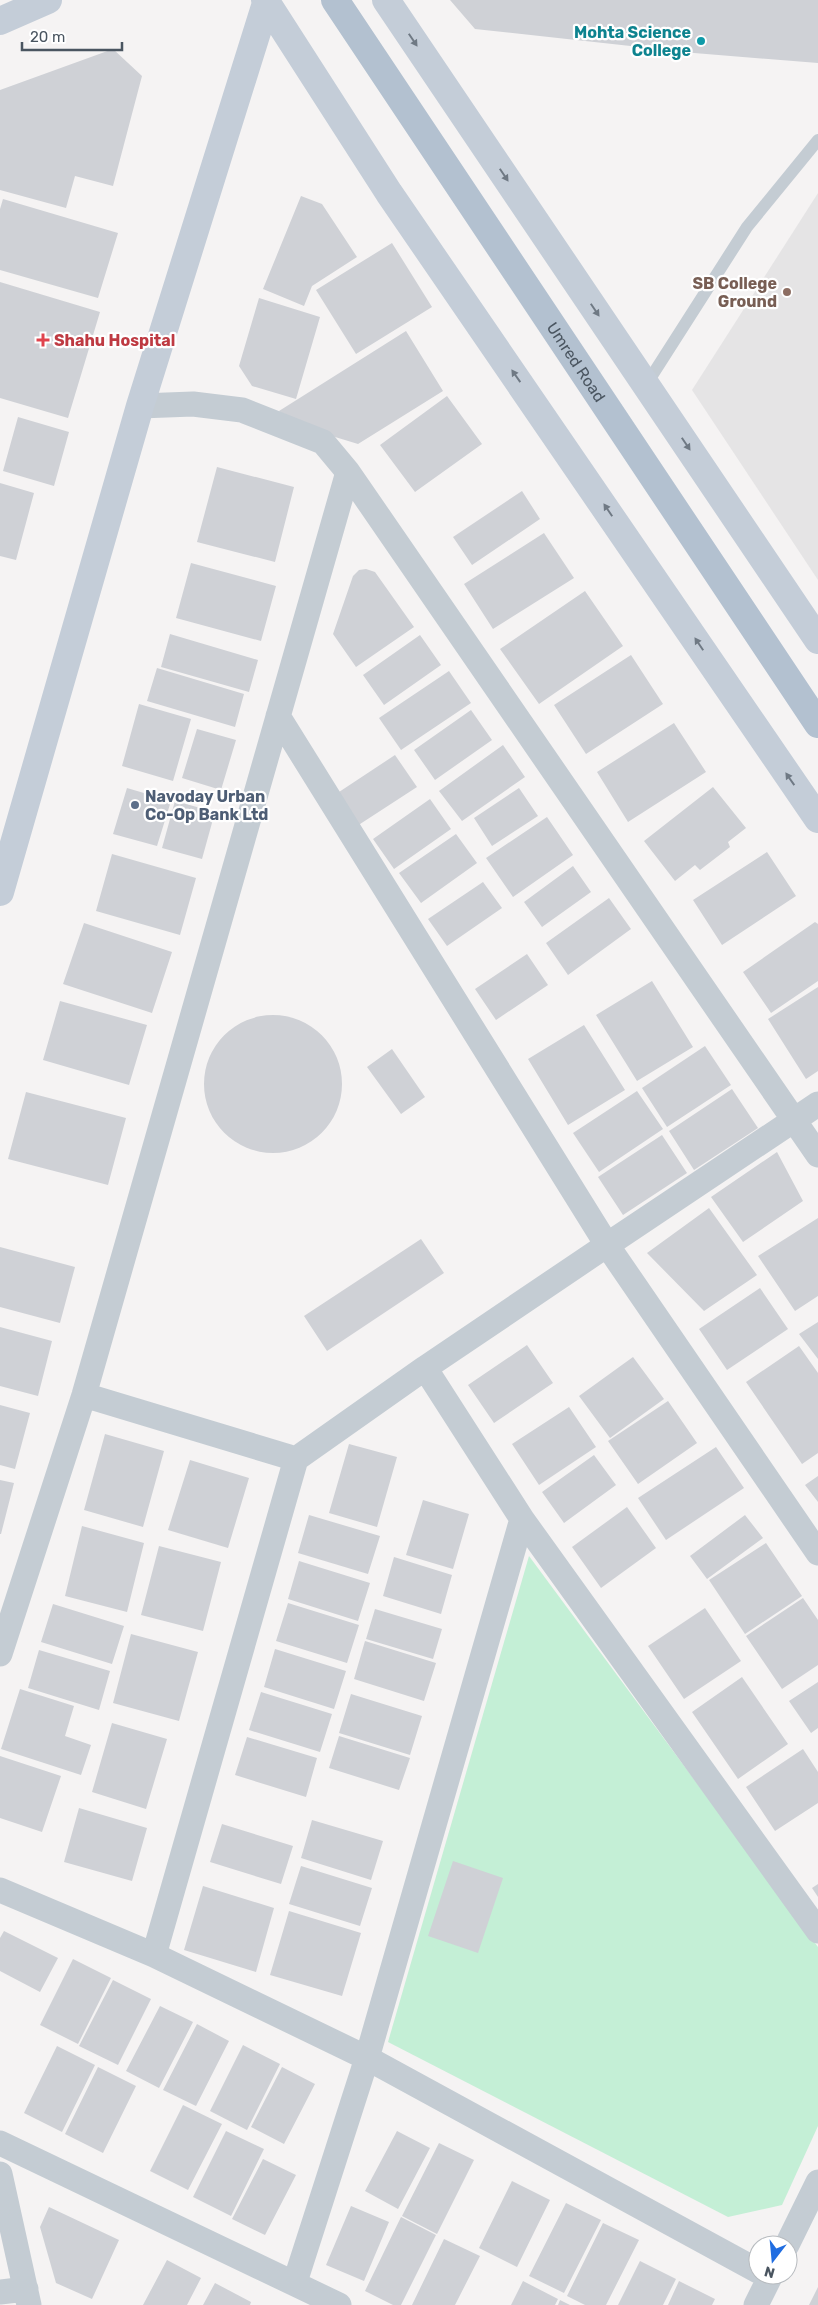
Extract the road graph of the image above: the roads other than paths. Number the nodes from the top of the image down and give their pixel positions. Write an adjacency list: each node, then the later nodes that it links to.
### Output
1 (48, 0): 5 (street)
2 (335, 0): 12 (main road, Umred Road)
3 (386, 0): 7 (street, one-way to 7)
4 (266, 1): 8 (street); 13 (street, one-way to 4)
5 (0, 21)
6 (818, 140): 7 (lane)
7 (646, 385): 10 (street, one-way to 10)
8 (140, 406): 9 (street); 14 (street)
9 (348, 472): 11 (street); 16 (street)
10 (818, 640)
11 (278, 716): 18 (street); 20 (street)
12 (818, 724)
13 (818, 818)
14 (0, 892)
15 (818, 1104): 16 (street)
16 (794, 1121): 17 (street); 18 (street)
17 (818, 1155)
18 (607, 1245): 19 (street); 23 (street)
19 (425, 1368): 21 (street); 22 (street)
20 (84, 1395): 21 (street); 24 (street)
21 (296, 1459): 27 (street)
22 (522, 1519): 26 (street); 28 (street)
23 (818, 1553)
24 (0, 1654)
25 (0, 1890): 27 (street)
26 (818, 1932)
27 (154, 1954): 28 (street)
28 (367, 2058): 33 (street); 34 (street)
29 (0, 2142): 34 (street)
30 (0, 2174): 37 (street)
31 (818, 2182): 32 (street)
32 (792, 2235)
33 (748, 2264)
34 (295, 2282): 38 (street)
35 (762, 2285): 39 (street)
36 (0, 2292): 37 (street)
37 (28, 2297)
38 (339, 2305)
39 (756, 2305)

